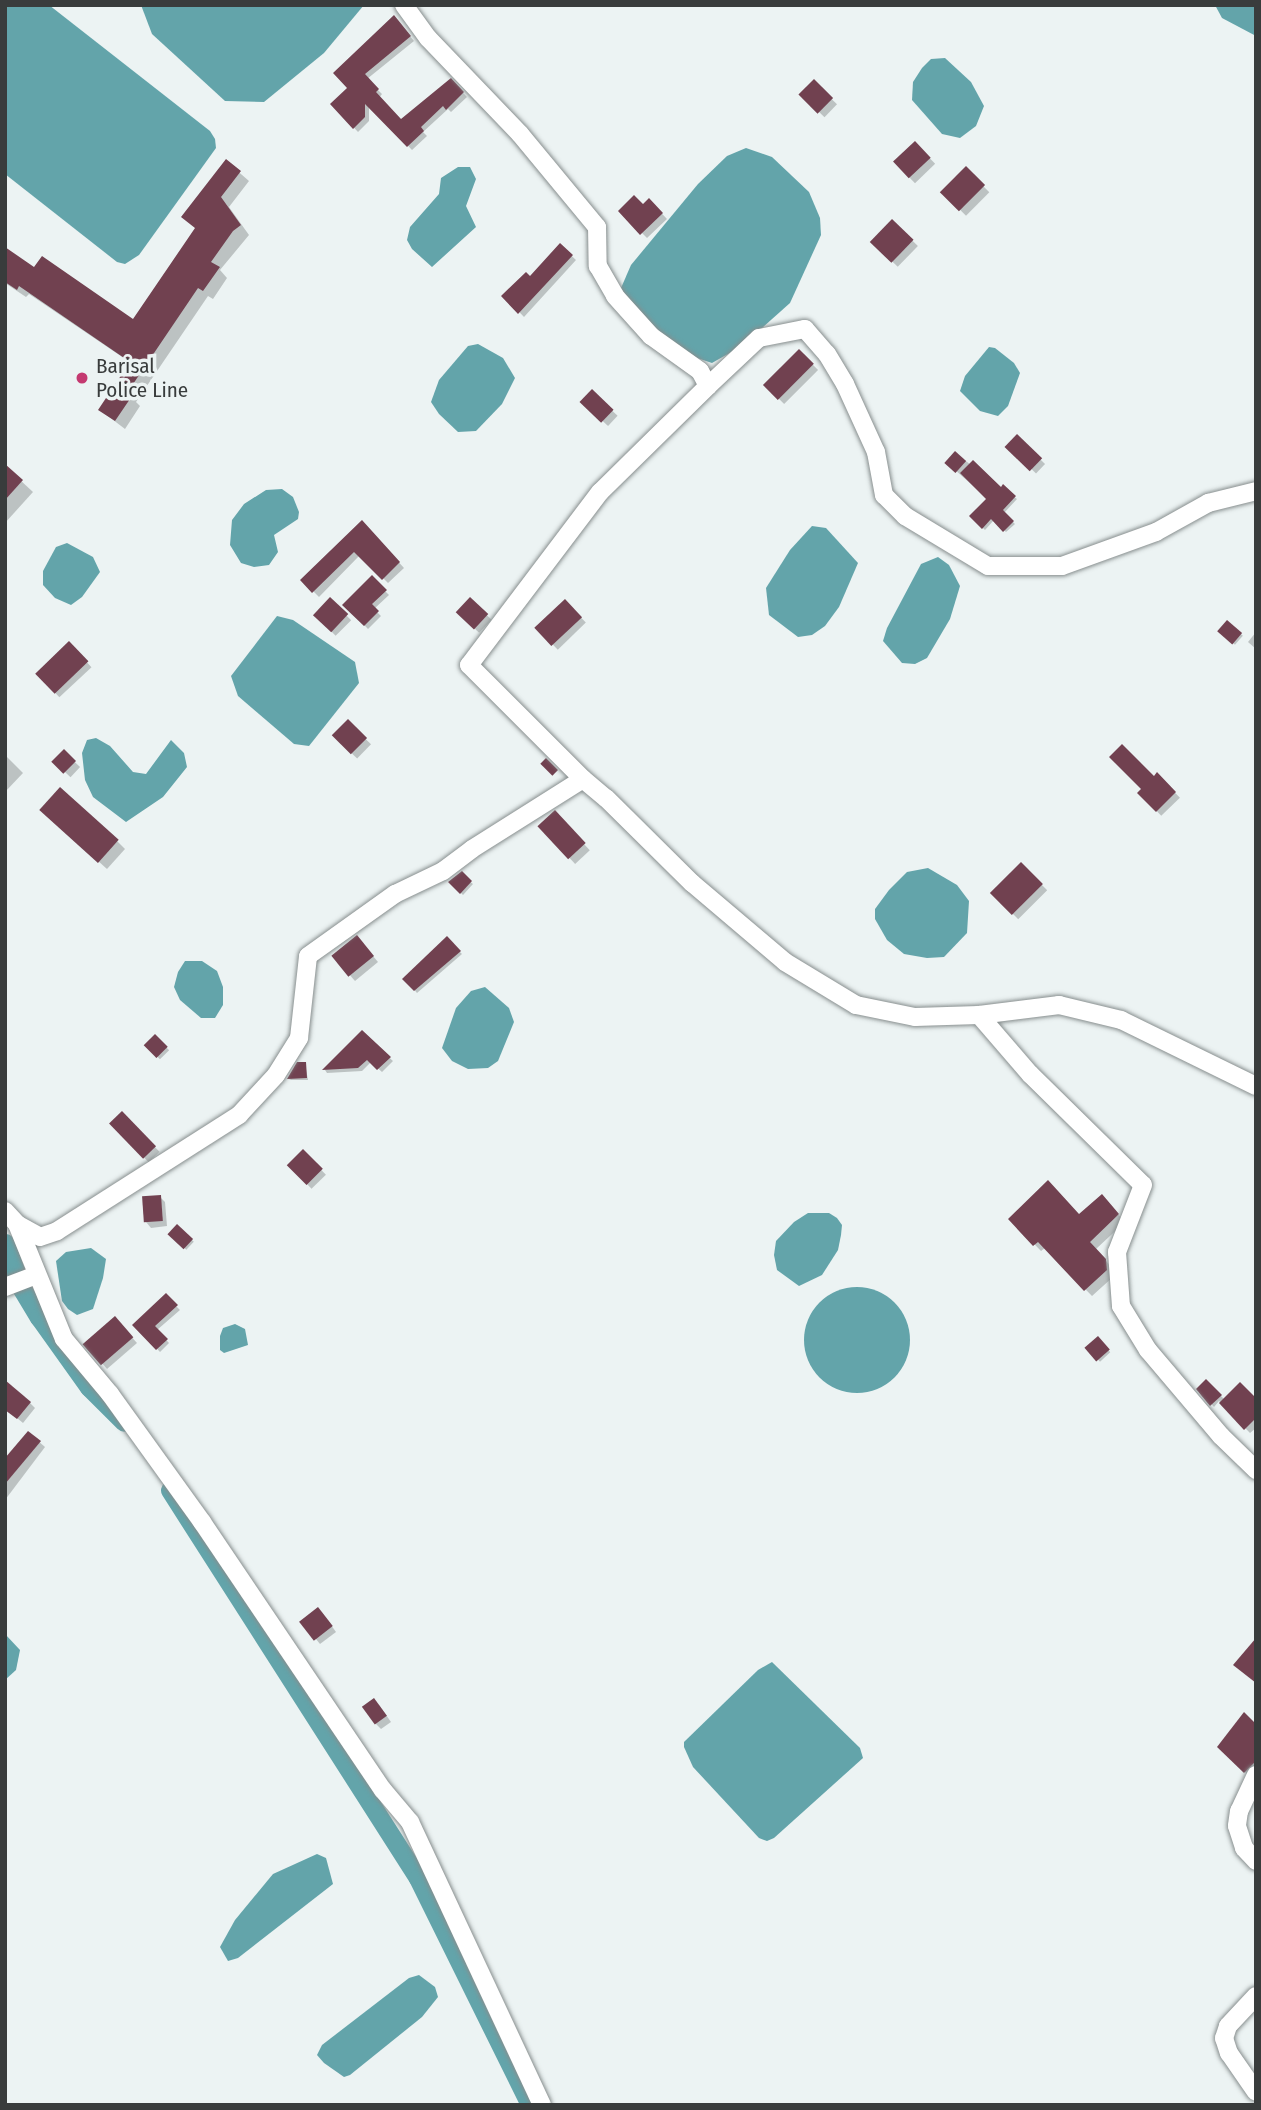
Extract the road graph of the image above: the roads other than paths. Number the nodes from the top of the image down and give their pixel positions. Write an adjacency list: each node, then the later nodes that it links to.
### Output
1 (404, 5): 2 (street)
2 (708, 386): 3 (street); 4 (street)
3 (1256, 491)
4 (583, 779): 5 (street); 7 (street)
5 (979, 1015): 6 (street); 10 (street)
6 (1256, 1086)
7 (11, 1218): 8 (street)
8 (37, 1275): 9 (street); 16 (street)
9 (5, 1287)
10 (1256, 1470)
11 (1256, 1775): 12 (street)
12 (1256, 1861)
13 (1256, 1996): 14 (street)
14 (1256, 2092)
15 (1256, 2098): 17 (street)
16 (542, 2105)
17 (1254, 2105)

